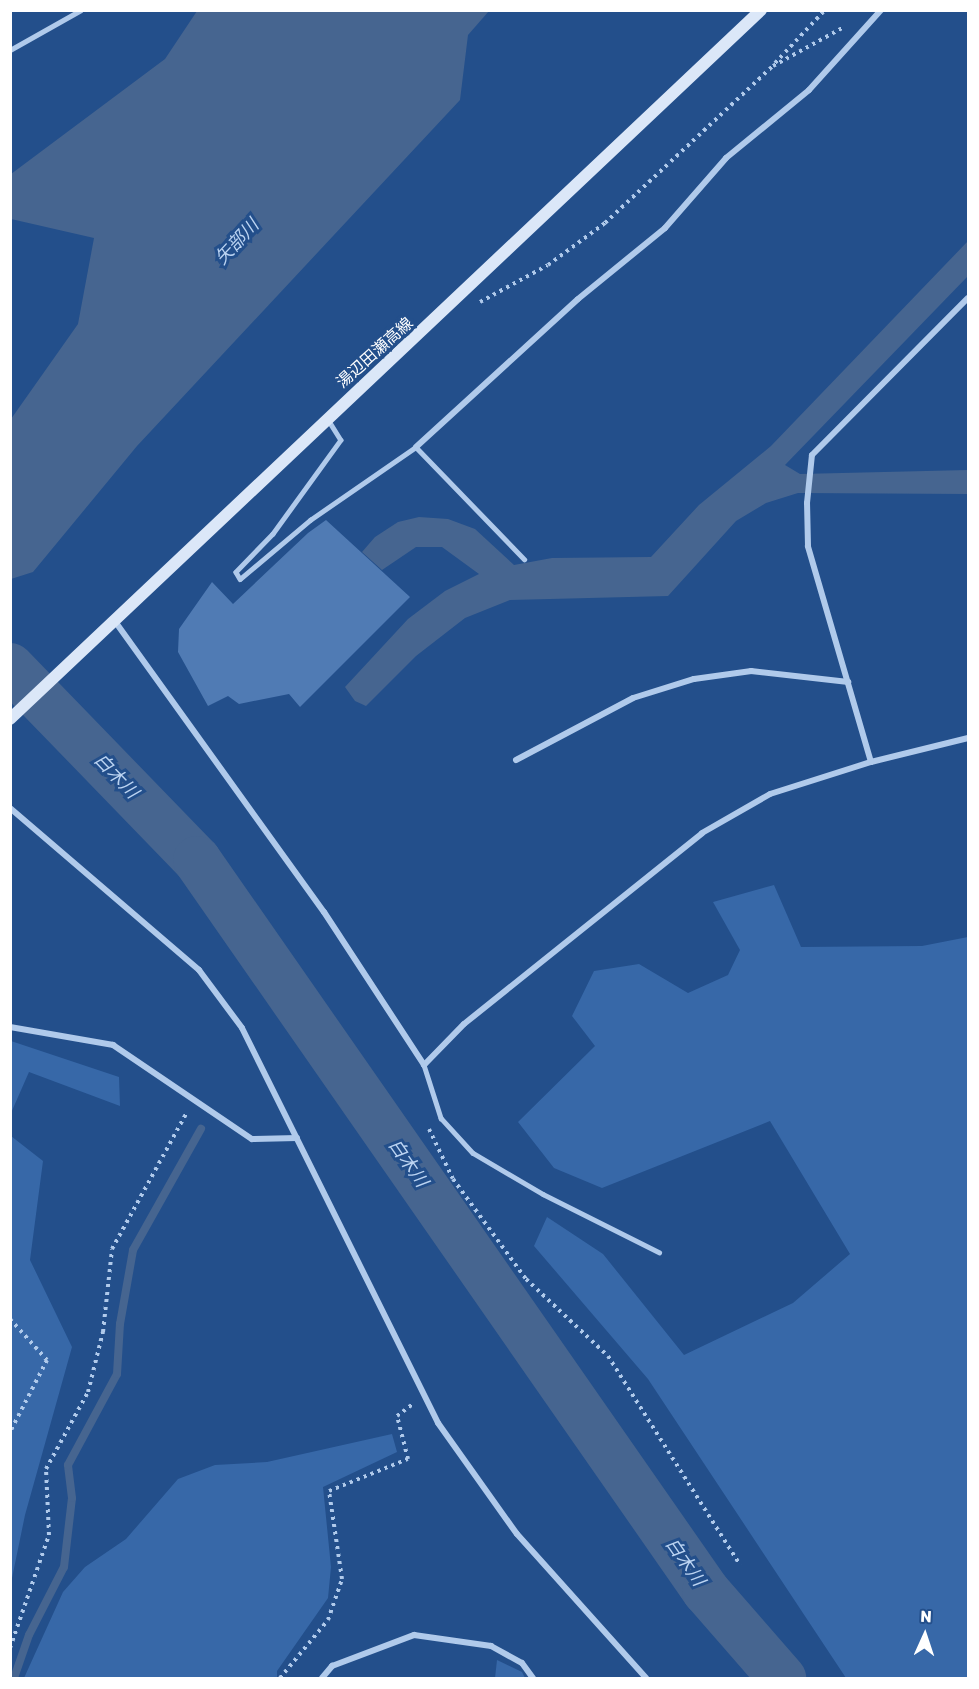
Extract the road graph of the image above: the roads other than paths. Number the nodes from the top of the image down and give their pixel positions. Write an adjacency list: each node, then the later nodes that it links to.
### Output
1 (81, 10): 4 (lane)
2 (761, 10): 6 (main road, 湯辺田瀬高線)
3 (881, 10): 7 (street)
4 (10, 50)
5 (969, 298): 10 (street)
6 (327, 418): 7 (lane); 9 (main road, 湯辺田瀬高線)
7 (416, 447): 8 (lane)
8 (524, 559)
9 (114, 620): 11 (main road, 湯辺田瀬高線); 17 (street)
10 (848, 682): 13 (street); 14 (street)
11 (10, 719)
12 (969, 738): 14 (street)
13 (516, 760)
14 (872, 762): 17 (street)
15 (10, 808): 18 (street)
16 (10, 1027): 18 (street)
17 (424, 1065): 19 (lane)
18 (297, 1138): 22 (street)
19 (659, 1252)
20 (322, 1678): 21 (street)
21 (533, 1678)
22 (646, 1678)

